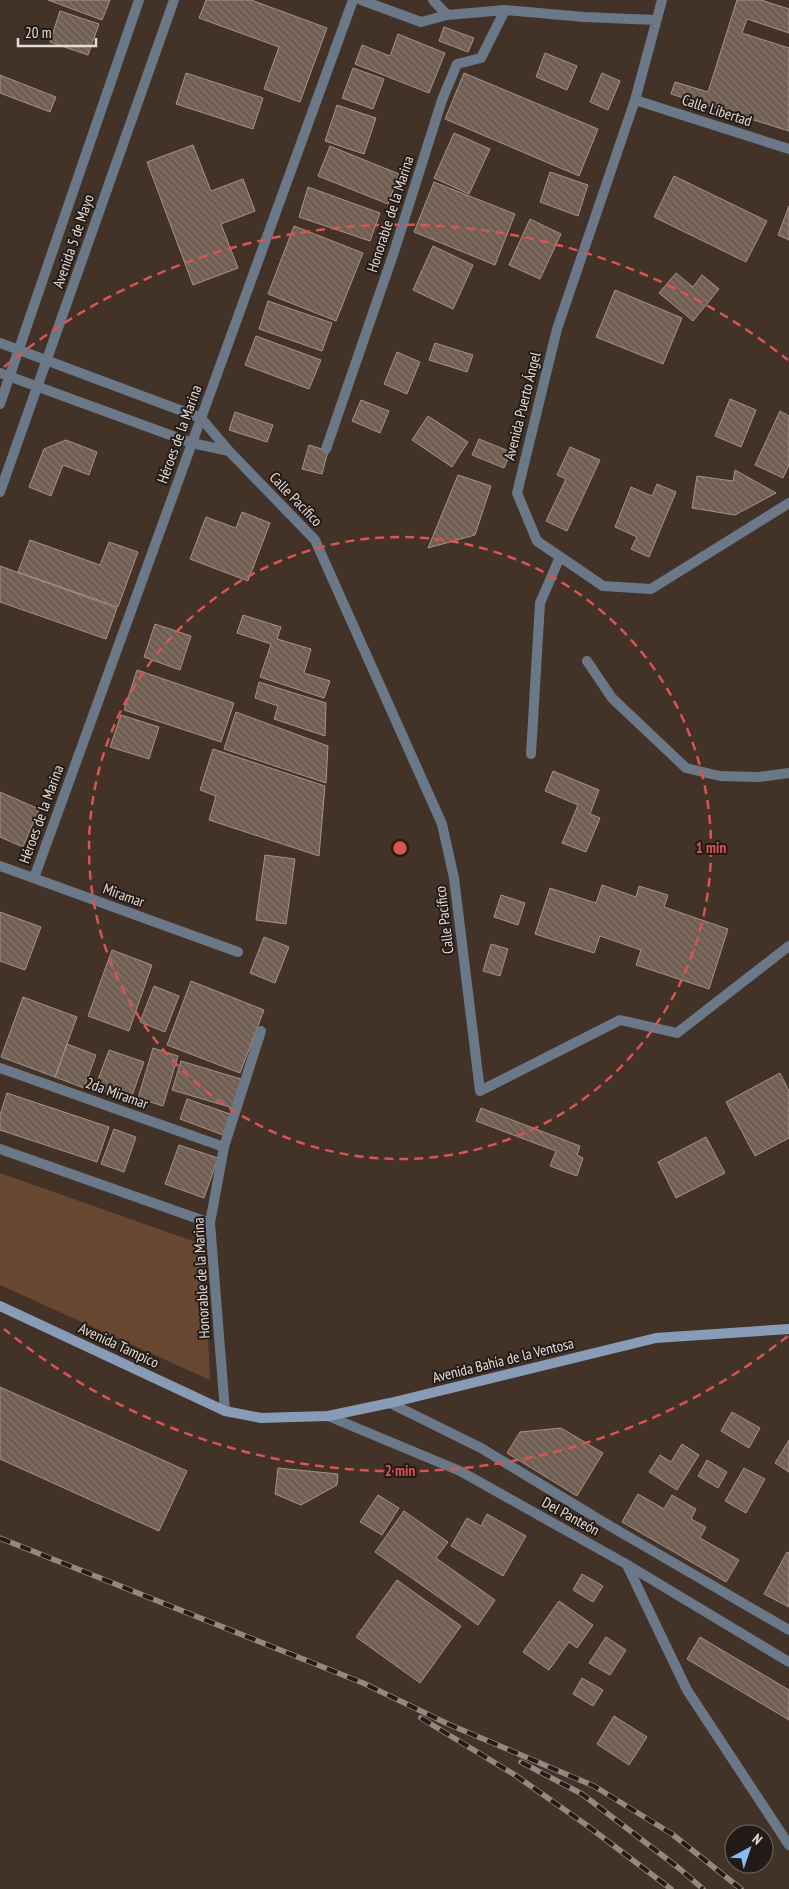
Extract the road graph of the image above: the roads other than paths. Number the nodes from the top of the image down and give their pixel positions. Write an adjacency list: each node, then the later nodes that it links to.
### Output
1 (138, 0): 13 (street, Avenida 5 de Mayo)
2 (174, 0): 14 (street, Avenida 5 de Mayo)
3 (353, 0): 18 (street, Héroes de la Marina)
4 (361, 0): 8 (street)
5 (433, 0): 8 (street)
6 (662, 0): 9 (street, Avenida Puerto Ángel)
7 (505, 10): 8 (street); 9 (street); 20 (street, Honorable de la Marina)
8 (447, 15)
9 (655, 20): 10 (street, Avenida Puerto Ángel)
10 (635, 100): 11 (street, Calle Libertad); 24 (street, Avenida Puerto Ángel)
11 (789, 149)
12 (0, 343): 13 (street, Calle Pacífico)
13 (20, 350): 14 (street, Calle Pacífico); 15 (street, Avenida 5 de Mayo)
14 (47, 359): 16 (street, Avenida 5 de Mayo); 18 (street, Calle Pacífico)
15 (5, 375): 16 (street); 17 (street, Avenida 5 de Mayo)
16 (38, 387): 19 (street); 22 (street, Avenida 5 de Mayo)
17 (0, 404)
18 (201, 418): 19 (street, Héroes de la Marina); 21 (street, Calle Pacífico)
19 (192, 443): 21 (street); 29 (street, Héroes de la Marina)
20 (326, 449)
21 (228, 451): 30 (street, Calle Pacífico)
22 (0, 492)
23 (789, 503): 24 (street, Avenida Puerto Ángel)
24 (560, 557): 26 (street)
25 (587, 661): 27 (street)
26 (531, 754)
27 (789, 773)
28 (0, 866): 29 (street, Miramar)
29 (34, 878): 31 (street, Miramar)
30 (789, 946)
31 (238, 952)
32 (261, 1031): 34 (street, Honorable de la Marina)
33 (0, 1068): 34 (street, 2da Miramar)
34 (224, 1147): 36 (street, Honorable de la Marina)
35 (0, 1149): 36 (street)
36 (210, 1222): 40 (street, Honorable de la Marina)
37 (0, 1306): 40 (main road, Avenida Tampico)
38 (789, 1329): 39 (main road, Avenida Bahía de la Ventosa)
39 (390, 1403): 41 (main road, Avenida Bahía de la Ventosa); 43 (street, Del Panteón)
40 (225, 1411): 41 (main road, Avenida Bahía de la Ventosa)
41 (328, 1416): 42 (street, Del Panteón)
42 (626, 1564): 44 (street, Del Panteón); 45 (street)
43 (789, 1630)
44 (789, 1662)
45 (789, 1846)

